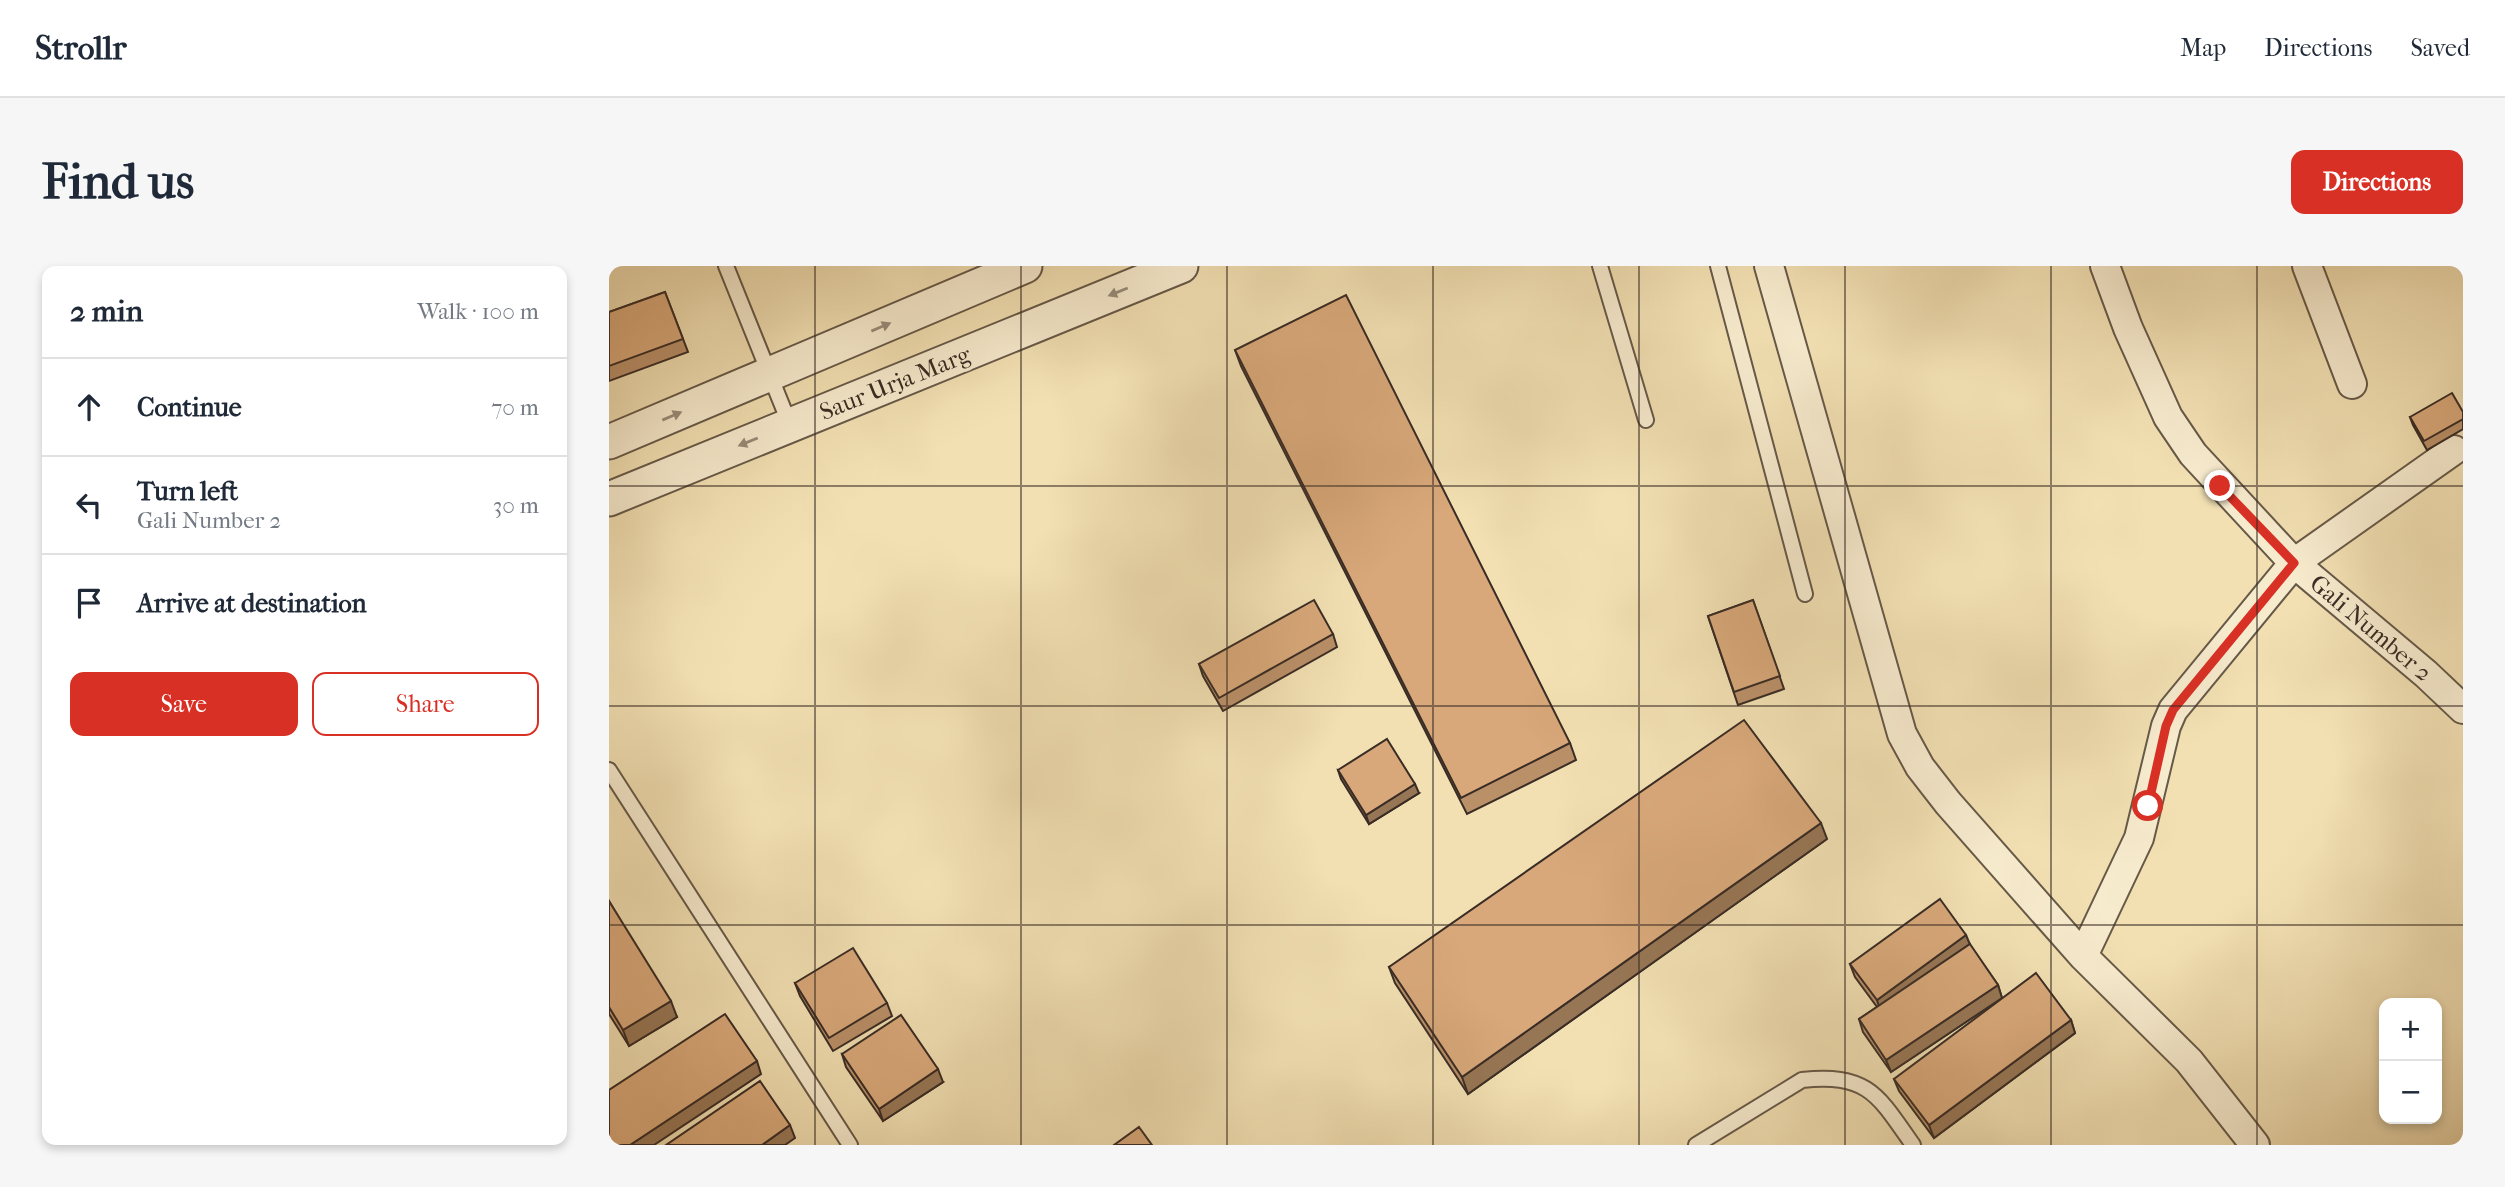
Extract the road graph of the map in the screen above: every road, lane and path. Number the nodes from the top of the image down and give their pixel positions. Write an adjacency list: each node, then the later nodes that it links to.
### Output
1 (726, 266): 9 (lane)
2 (1025, 266): 9 (street, one-way to 2)
3 (1181, 266): 12 (street, Saur Urja Marg, one-way to 12)
4 (1600, 266): 11 (lane)
5 (1718, 266): 17 (lane)
6 (1769, 266): 20 (street)
7 (2105, 266): 16 (street, Gali Number 2)
8 (2307, 266): 10 (street)
9 (768, 375): 12 (lane); 13 (street, one-way to 9)
10 (2351, 384)
11 (1646, 420)
12 (790, 425): 15 (street, Saur Urja Marg, one-way to 15)
13 (609, 442)
14 (2454, 450): 16 (street)
15 (609, 499)
16 (2294, 563): 18 (street, Gali Number 2); 20 (street)
17 (1805, 594)
18 (2463, 709)
19 (609, 771): 21 (lane)
20 (2083, 956): 24 (street)
21 (850, 1145)
22 (1696, 1145): 23 (lane)
23 (1913, 1145)
24 (2255, 1145)

